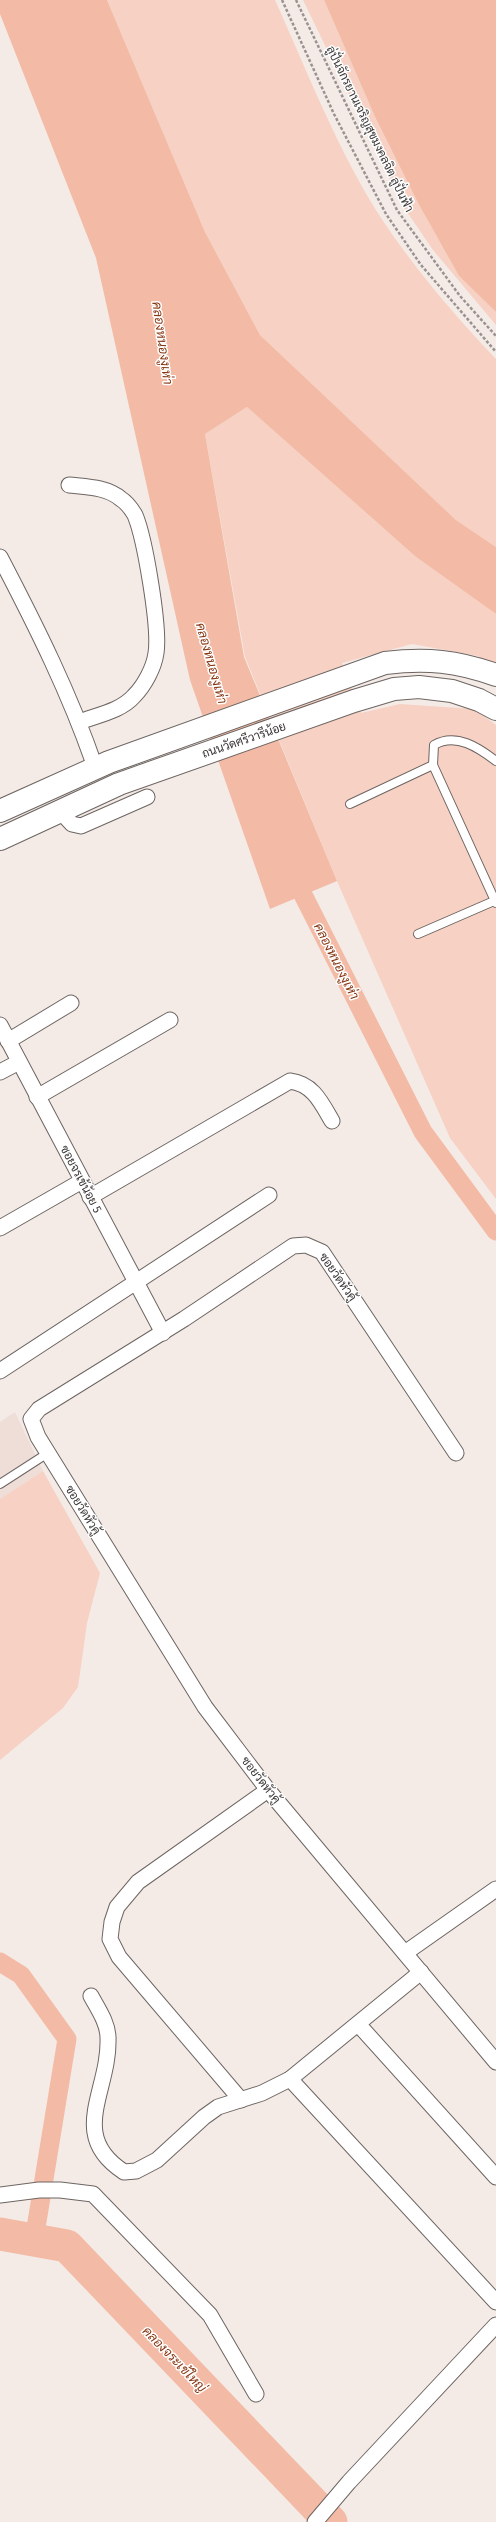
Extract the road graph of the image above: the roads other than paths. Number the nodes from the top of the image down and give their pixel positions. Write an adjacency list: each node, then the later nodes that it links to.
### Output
1 (69, 485): 5 (street)
2 (0, 558): 5 (street)
3 (496, 675): 7 (main road, ถนนวัดศรีวารีน้อย)
4 (496, 709): 11 (main road, ถนนวัดศรีวารีน้อย)
5 (80, 722): 7 (street)
6 (496, 761): 8 (lane)
7 (102, 764): 12 (main road, ถนนวัดศรีวารีน้อย)
8 (433, 766): 10 (lane); 14 (lane)
9 (147, 798): 11 (street)
10 (350, 804)
11 (60, 810): 13 (main road, ถนนวัดศรีวารีน้อย)
12 (0, 811)
13 (0, 839)
14 (495, 902): 15 (lane)
15 (418, 934)
16 (71, 1003): 19 (street)
17 (170, 1020): 22 (street)
18 (0, 1025): 19 (street, ซอยจรเข้น้อย 5)
19 (8, 1040): 20 (street, ซอยจรเข้น้อย 5)
20 (19, 1062): 21 (street); 22 (street, ซอยจรเข้น้อย 5)
21 (0, 1072)
22 (37, 1097): 24 (street, ซอยจรเข้น้อย 5)
23 (332, 1121): 26 (street)
24 (82, 1180): 26 (street, ซอยจรเข้น้อย 5); 27 (street)
25 (269, 1195): 28 (street)
26 (90, 1197): 28 (street, ซอยจรเข้น้อย 5)
27 (0, 1228)
28 (136, 1282): 29 (street, ซอยจรเข้น้อย 5); 30 (street)
29 (163, 1333): 31 (street, ซอยวัดหัวคู้); 32 (street, ซอยวัดหัวคู้)
30 (0, 1371)
31 (456, 1452)
32 (48, 1453): 33 (lane); 34 (street, ซอยวัดหัวคู้)
33 (0, 1484)
34 (268, 1790): 36 (street, ซอยวัดหัวคู้); 42 (street)
35 (496, 1889): 36 (street)
36 (405, 1953): 37 (street, ซอยวัดหัวคู้)
37 (421, 1972): 39 (street); 40 (street, ซอยวัดหัวคู้)
38 (91, 1996): 42 (street)
39 (358, 2024): 41 (street); 43 (street)
40 (496, 2062)
41 (290, 2079): 42 (street); 45 (street)
42 (241, 2100)
43 (496, 2177)
44 (0, 2195): 47 (street)
45 (496, 2302)
46 (496, 2325): 48 (street)
47 (256, 2394)
48 (315, 2522)

